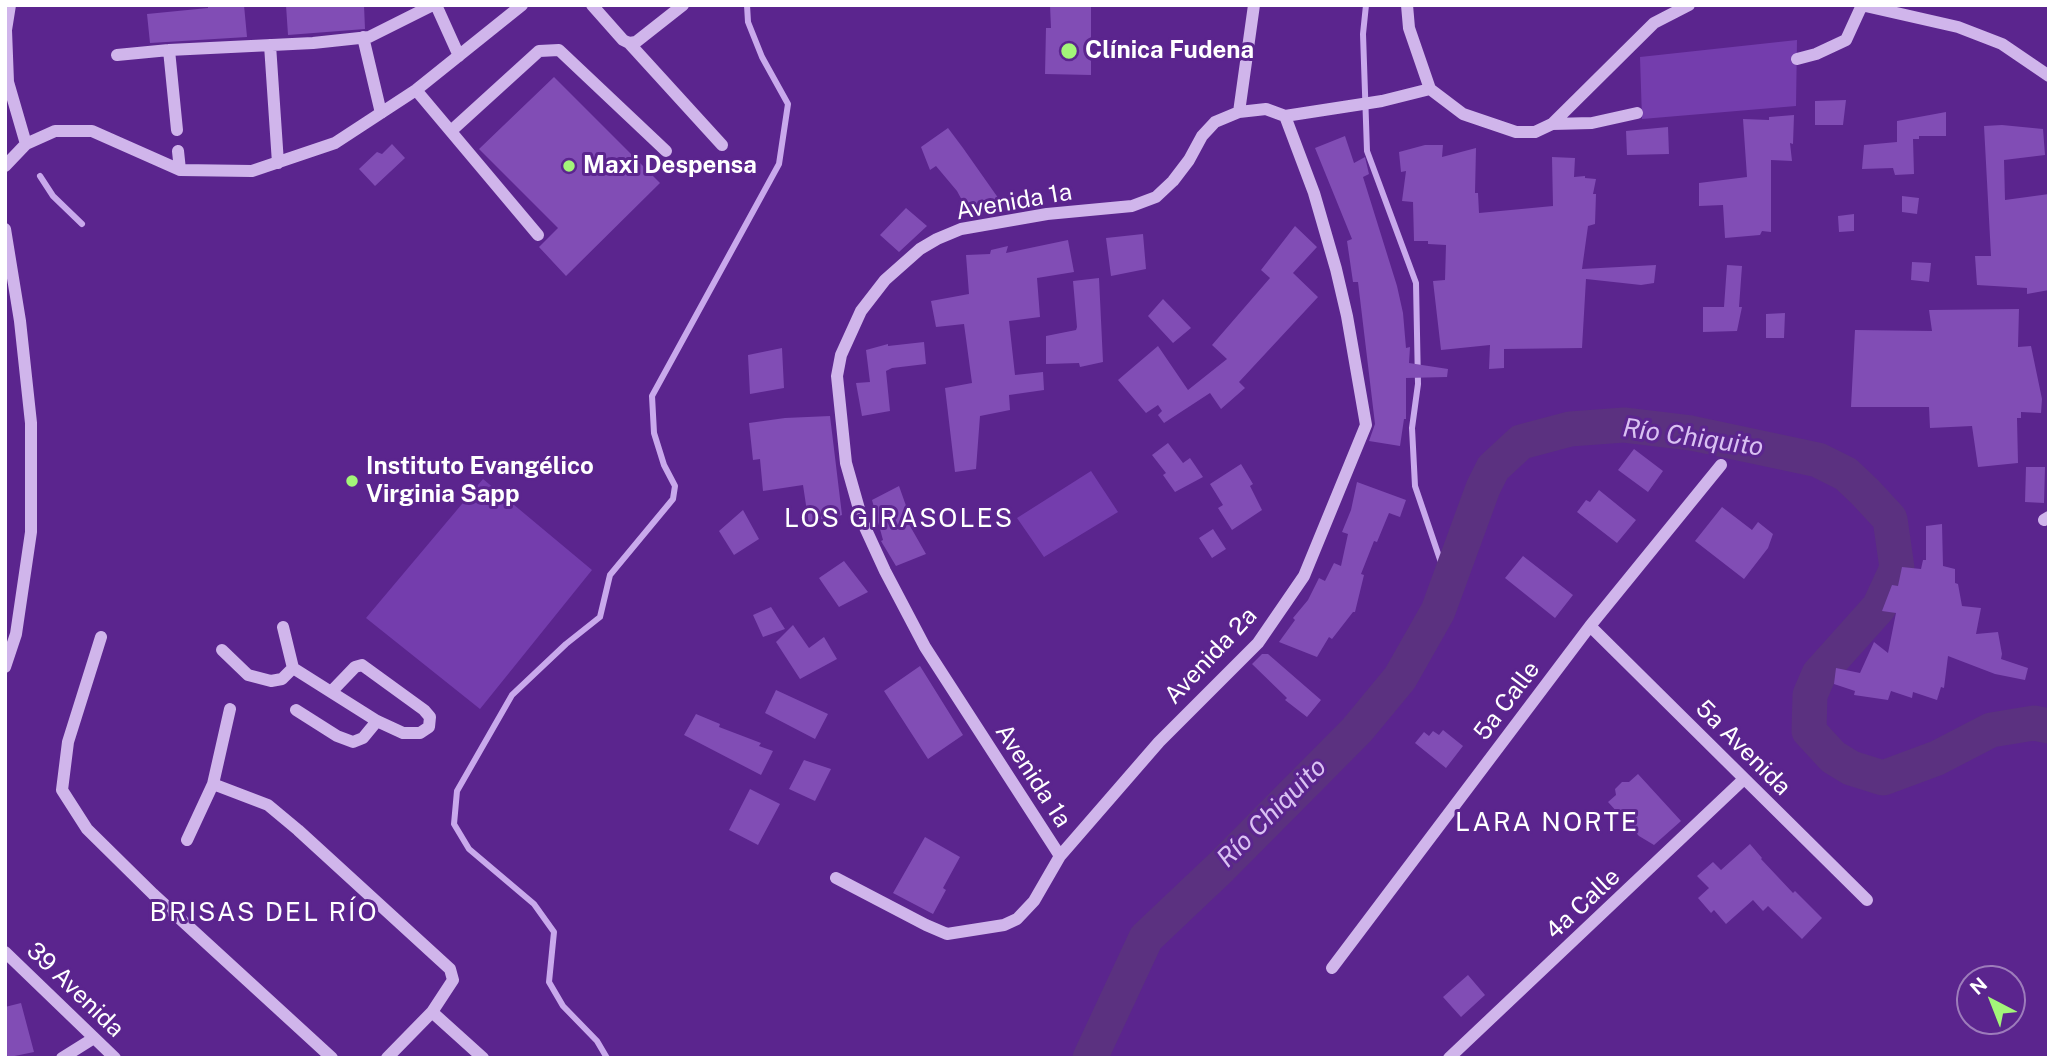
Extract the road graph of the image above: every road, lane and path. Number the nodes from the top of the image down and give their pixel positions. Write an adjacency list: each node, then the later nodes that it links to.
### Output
1 (10, 5): 22 (street)
2 (435, 5): 12 (street); 17 (street)
3 (522, 5): 17 (street)
4 (592, 5): 13 (street)
5 (684, 5): 13 (street)
6 (1244, 5): 11 (street)
7 (1254, 5): 11 (street)
8 (1407, 5): 20 (street)
9 (1689, 5): 27 (street)
10 (1861, 5): 18 (street); 19 (street)
11 (1250, 30): 23 (street)
12 (363, 37): 14 (street); 24 (street)
13 (629, 43): 31 (street)
14 (270, 45): 15 (street); 34 (street)
15 (169, 50): 16 (street); 28 (street)
16 (117, 55)
17 (459, 57): 21 (street)
18 (1797, 60)
19 (2049, 76)
20 (1430, 89): 26 (street, Avenida 1a); 27 (street)
21 (416, 90): 24 (street); 29 (street)
22 (9, 98): 30 (street)
23 (1239, 112): 26 (street, Avenida 1a); 53 (street, Avenida 1a)
24 (381, 113): 34 (street)
25 (1637, 113): 27 (street)
26 (1285, 116): 53 (street, Avenida 2a)
27 (1552, 124)
28 (177, 130)
29 (451, 131): 33 (street); 38 (street)
30 (26, 144): 35 (street); 36 (street)
31 (722, 145)
32 (178, 151): 36 (street)
33 (666, 151)
34 (278, 163): 36 (street)
35 (5, 166)
36 (180, 170)
37 (5, 229): 44 (street)
38 (538, 235)
39 (1721, 465): 40 (street, 5a Calle)
40 (1590, 626): 50 (street, 5a Avenida); 57 (street, 5a Calle)
41 (283, 627): 45 (street)
42 (101, 637): 62 (street)
43 (222, 650): 45 (street)
44 (5, 667)
45 (293, 668): 46 (street)
46 (331, 692): 49 (street); 49 (street)
47 (230, 709): 51 (street)
48 (296, 710): 49 (street)
49 (377, 721)
50 (1744, 779): 55 (street, 5a Avenida); 65 (street, 4a Calle)
51 (213, 784): 52 (street); 58 (street)
52 (187, 840)
53 (1060, 856): 54 (street, Avenida 2a)
54 (836, 878)
55 (1867, 900)
56 (5, 952): 59 (street, 39 Avenida)
57 (1332, 968)
58 (432, 1012): 63 (street); 64 (street)
59 (94, 1038): 60 (street); 61 (street, 39 Avenida)
60 (62, 1058)
61 (115, 1058)
62 (332, 1058)
63 (387, 1058)
64 (483, 1058)
65 (1449, 1058)

